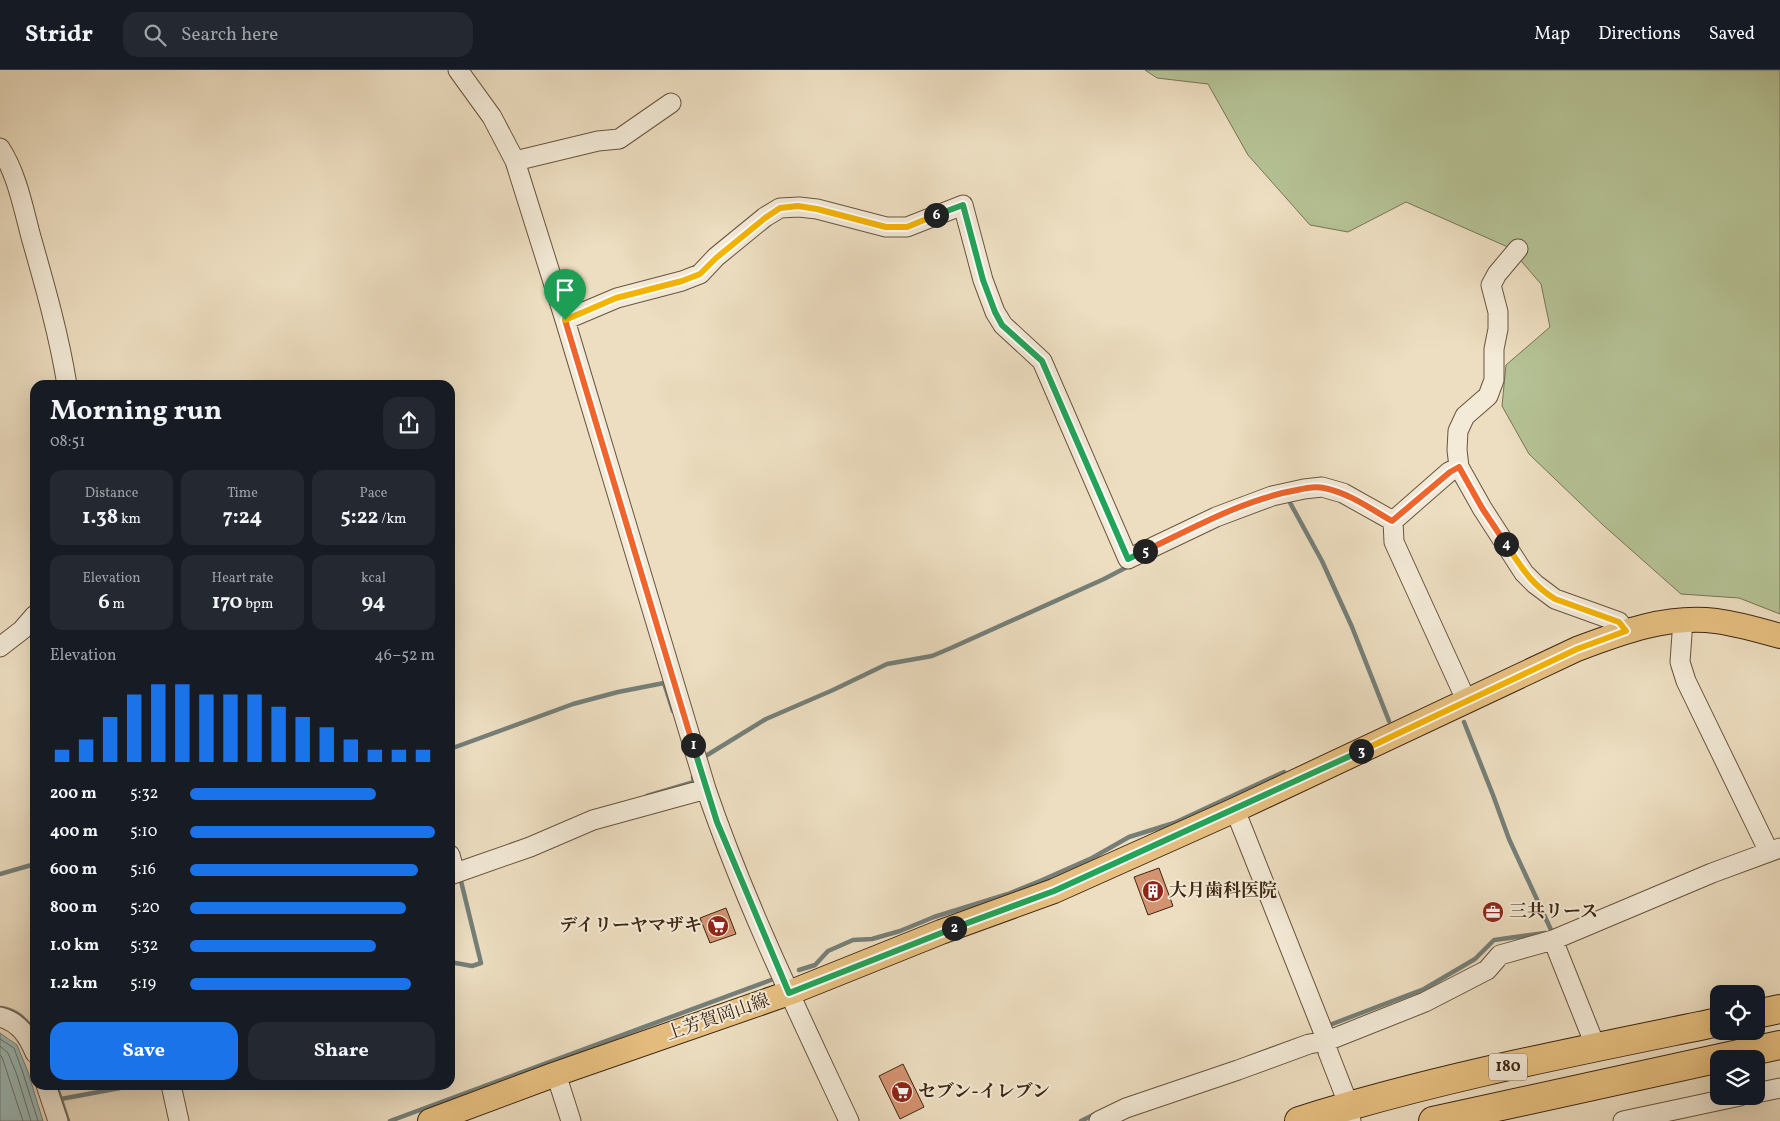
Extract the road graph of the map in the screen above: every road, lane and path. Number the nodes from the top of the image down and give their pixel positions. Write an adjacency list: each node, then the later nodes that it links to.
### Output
1 (466, 74): 4 (street)
2 (671, 103): 4 (street)
3 (0, 148): 7 (street)
4 (515, 161): 6 (street)
5 (1518, 249): 8 (street)
6 (565, 320): 9 (street); 16 (street)
7 (65, 380)
8 (1459, 467): 9 (street); 12 (street)
9 (1392, 521): 15 (street)
10 (1683, 620): 12 (main road, 上芳賀岡山線); 13 (main road, 上芳賀岡山線); 18 (street)
11 (30, 621): 14 (street)
12 (1626, 631): 15 (main road, 上芳賀岡山線)
13 (1780, 636)
14 (0, 647)
15 (1467, 702): 17 (main road, 上芳賀岡山線)
16 (706, 789): 19 (street); 21 (street)
17 (1235, 810): 21 (main road, 上芳賀岡山線); 26 (street)
18 (1772, 851): 20 (street)
19 (455, 867)
20 (1553, 940): 26 (street); 29 (street)
21 (789, 993): 32 (main road, 上芳賀岡山線); 44 (street)
22 (1780, 1009): 23 (highway)
23 (1765, 1012)
24 (0, 1017): 27 (street)
25 (1710, 1024): 29 (highway, 180)
26 (1327, 1041): 39 (street); 45 (street)
27 (30, 1042)
28 (1780, 1045): 47 (highway, 180)
29 (1594, 1048): 39 (highway, 180)
30 (1780, 1063): 31 (highway)
31 (1765, 1066)
32 (556, 1074): 42 (main road, 上芳賀岡山線); 43 (street)
33 (1710, 1078): 48 (highway)
34 (1780, 1088): 37 (street)
35 (48, 1090): 40 (street)
36 (172, 1090): 41 (street)
37 (1765, 1091)
38 (1710, 1102): 49 (street)
39 (1349, 1113): 46 (highway, 180)
40 (58, 1121)
41 (179, 1121)
42 (430, 1121)
43 (572, 1121)
44 (849, 1121)
45 (1099, 1121)
46 (1299, 1121)
47 (1433, 1121)
48 (1504, 1121)
49 (1623, 1121)

